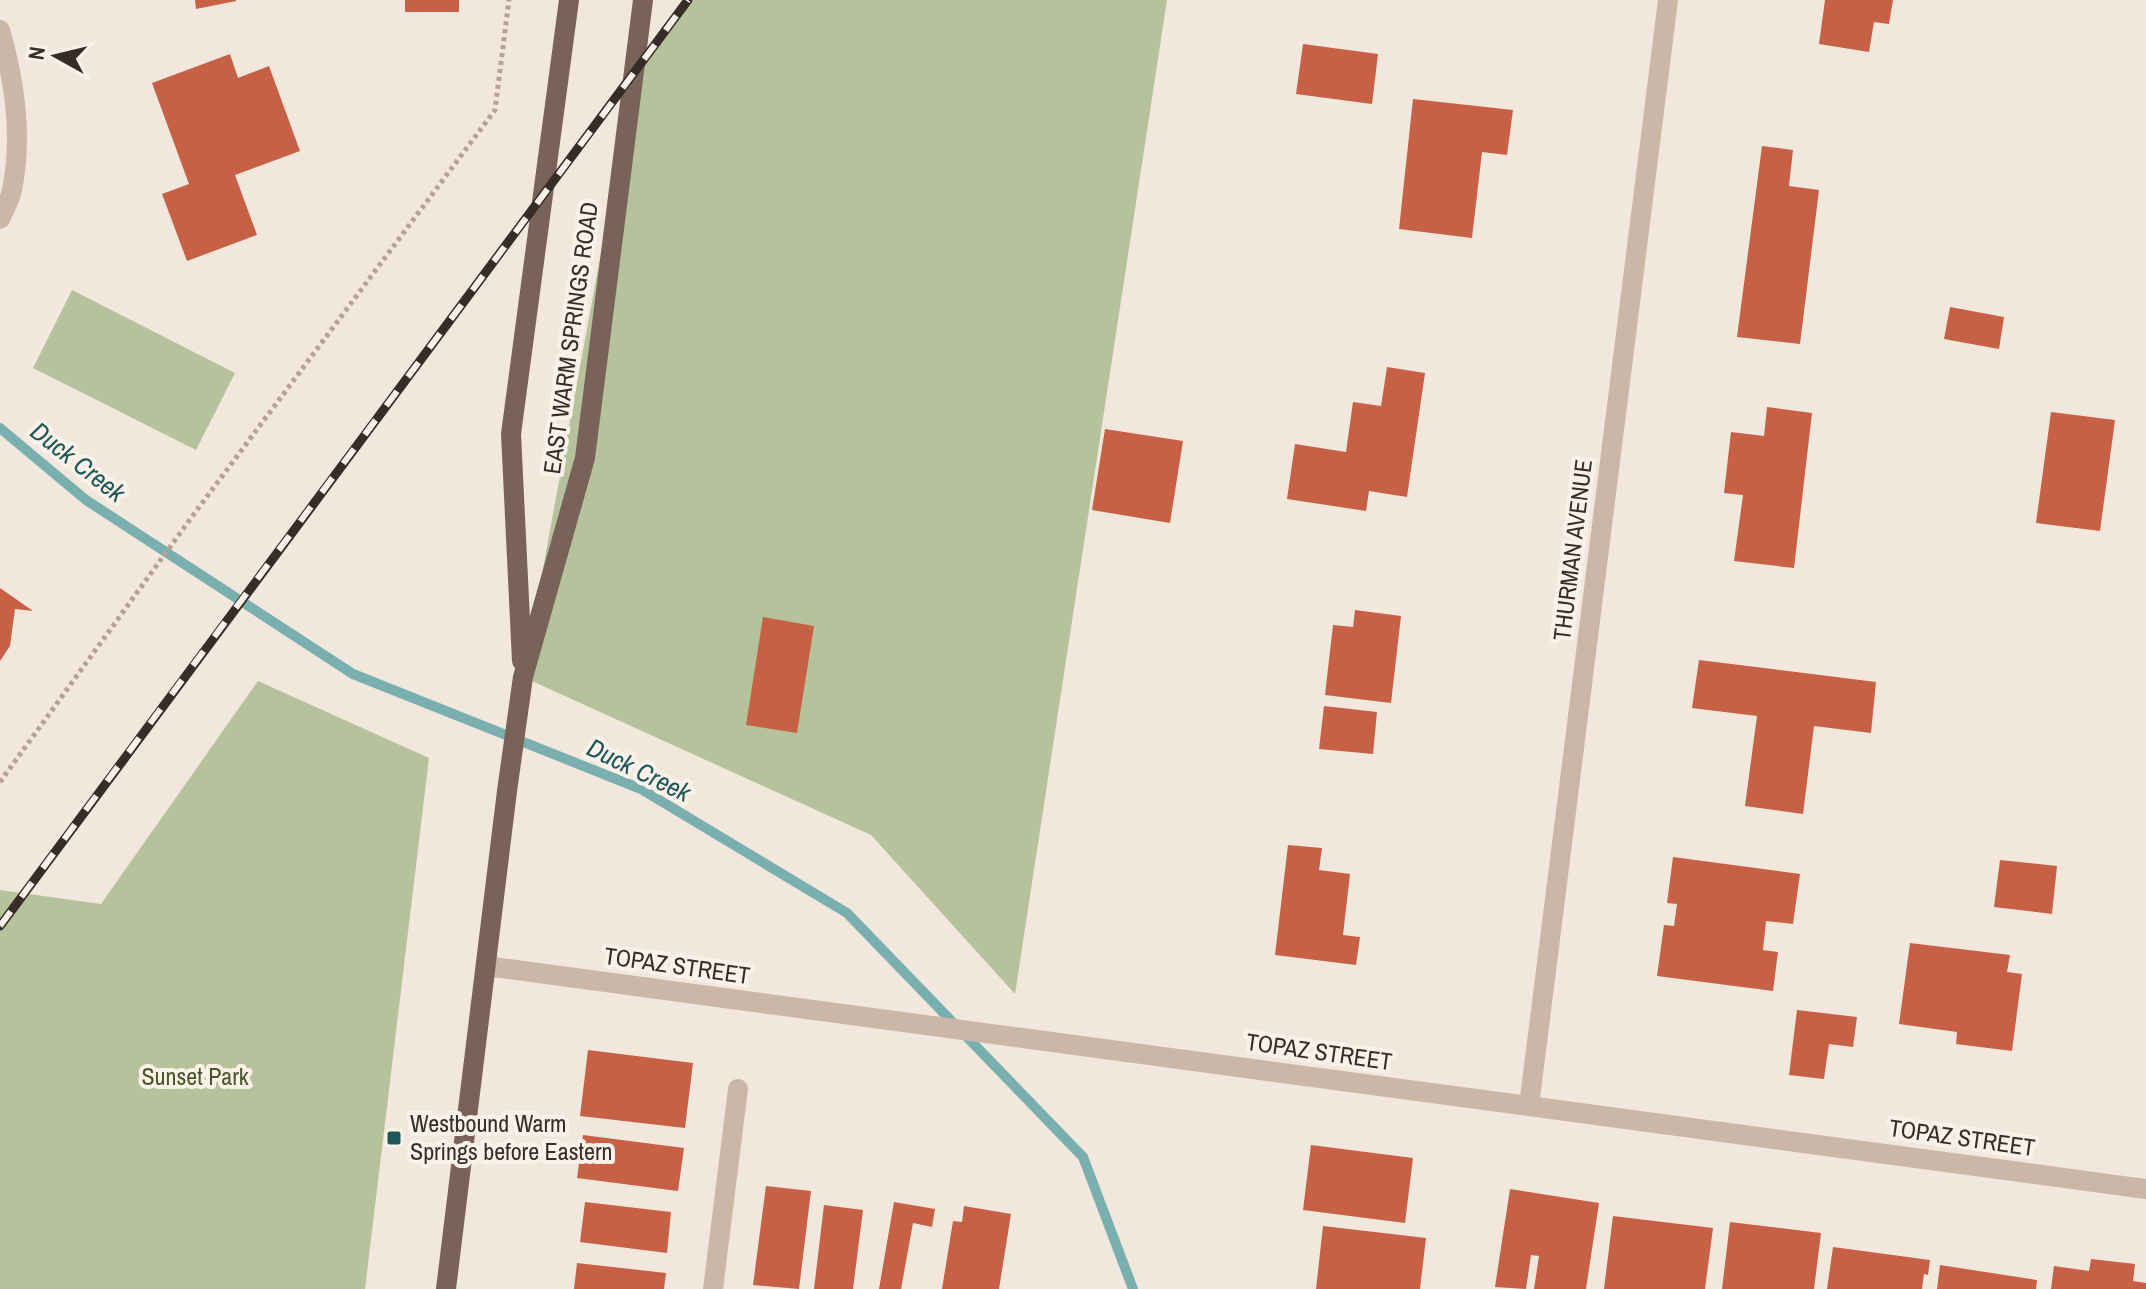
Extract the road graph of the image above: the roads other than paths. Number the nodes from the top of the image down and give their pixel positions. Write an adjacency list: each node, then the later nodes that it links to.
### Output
1 (569, 0): 6 (main road, EAST WARM SPRINGS ROAD)
2 (643, 0): 6 (main road, EAST WARM SPRINGS ROAD)
3 (1668, 0): 9 (street, THURMAN AVENUE)
4 (0, 30): 5 (street)
5 (0, 219)
6 (523, 677): 7 (main road, EAST WARM SPRINGS ROAD)
7 (486, 966): 9 (street, TOPAZ STREET); 11 (main road, EAST WARM SPRINGS ROAD)
8 (738, 1089): 12 (street)
9 (1529, 1106): 10 (street, TOPAZ STREET)
10 (2146, 1189)
11 (446, 1289)
12 (713, 1289)

